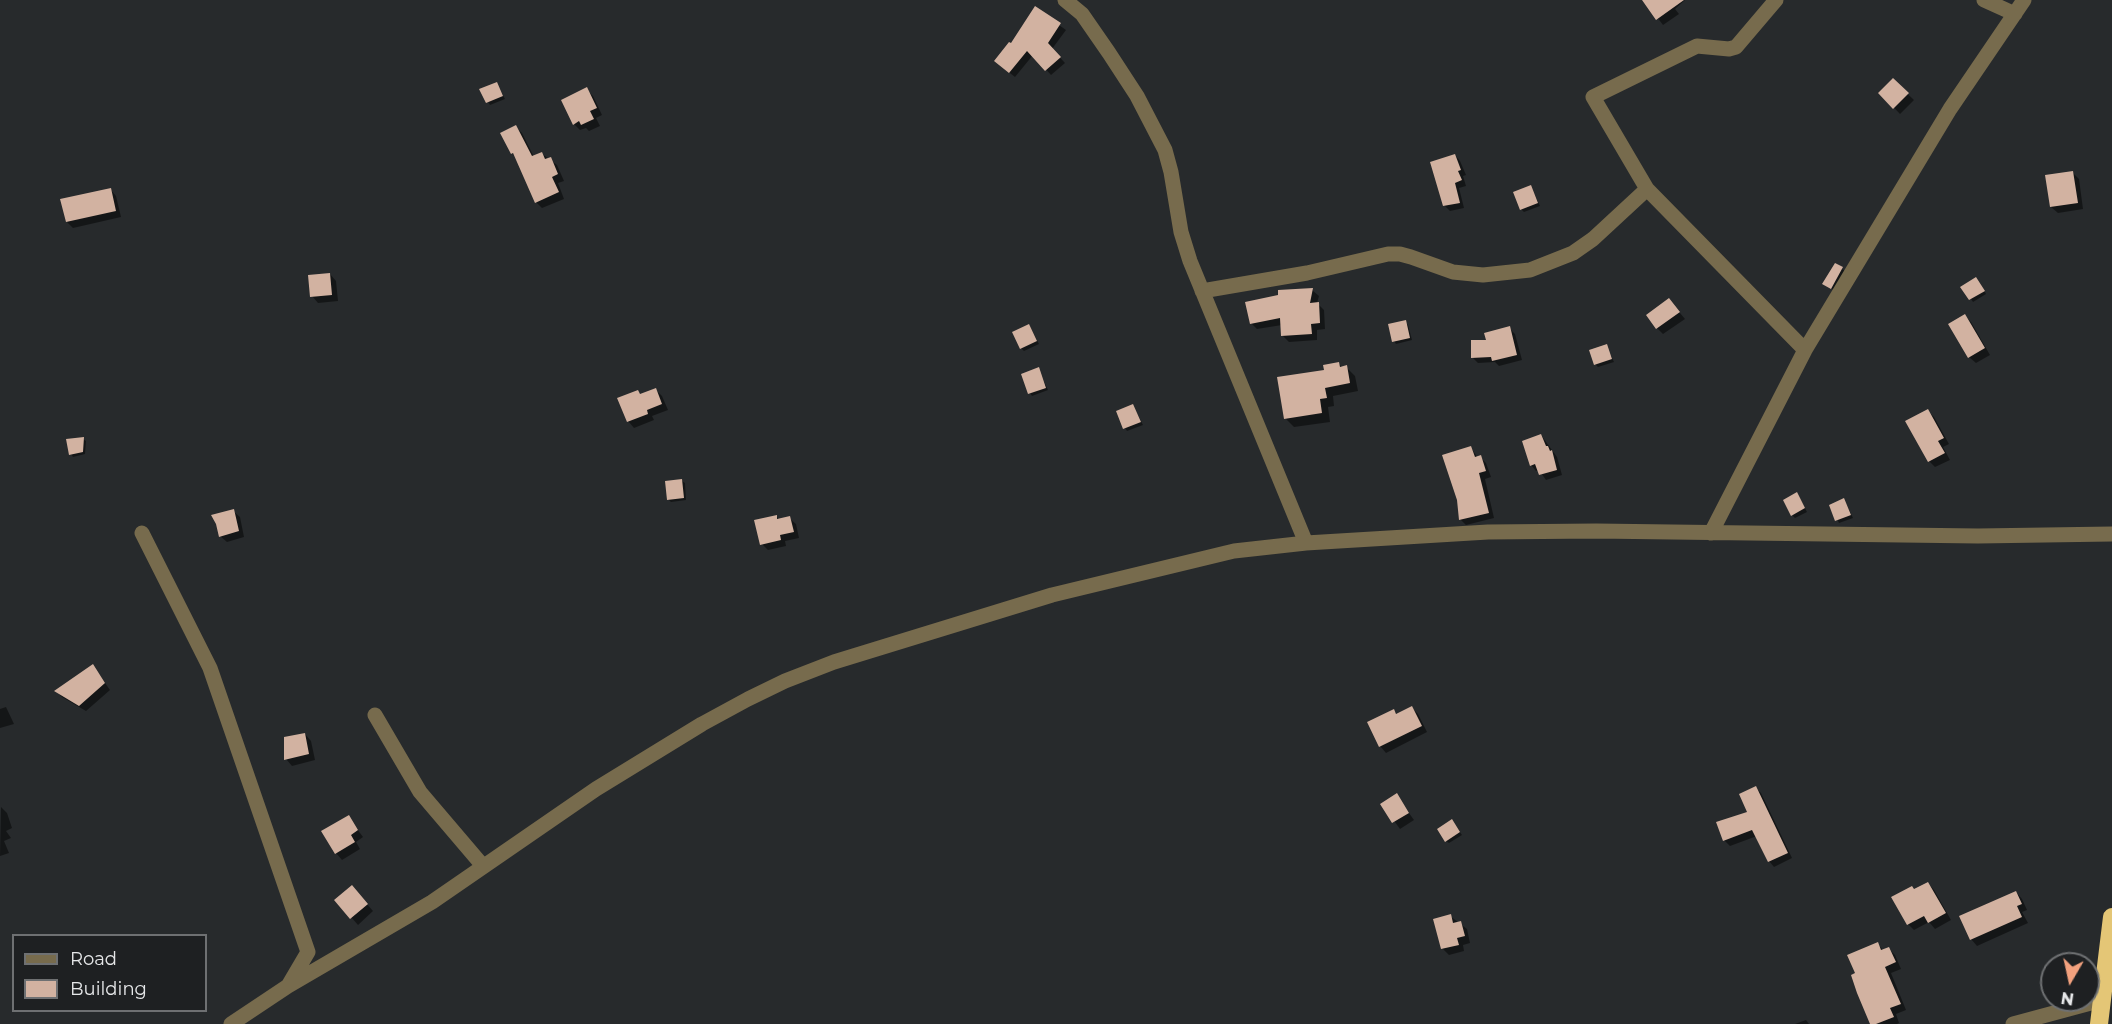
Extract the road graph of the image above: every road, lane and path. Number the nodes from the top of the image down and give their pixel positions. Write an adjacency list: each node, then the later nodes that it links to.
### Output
1 (1065, 0): 7 (street)
2 (1776, 0): 6 (street)
3 (1984, 0): 5 (street)
4 (2024, 0): 5 (street)
5 (2015, 14): 8 (street)
6 (1647, 189): 7 (street); 8 (street)
7 (1202, 291): 12 (street)
8 (1805, 350): 10 (street)
9 (142, 533): 16 (street)
10 (1711, 533): 11 (street); 12 (street)
11 (2112, 534)
12 (1306, 543): 14 (street)
13 (375, 715): 14 (street)
14 (483, 866): 16 (street)
15 (2112, 917): 17 (highway)
16 (288, 986): 18 (street)
17 (2102, 1000): 19 (street); 20 (highway)
18 (231, 1024)
19 (2013, 1024)
20 (2099, 1024)

